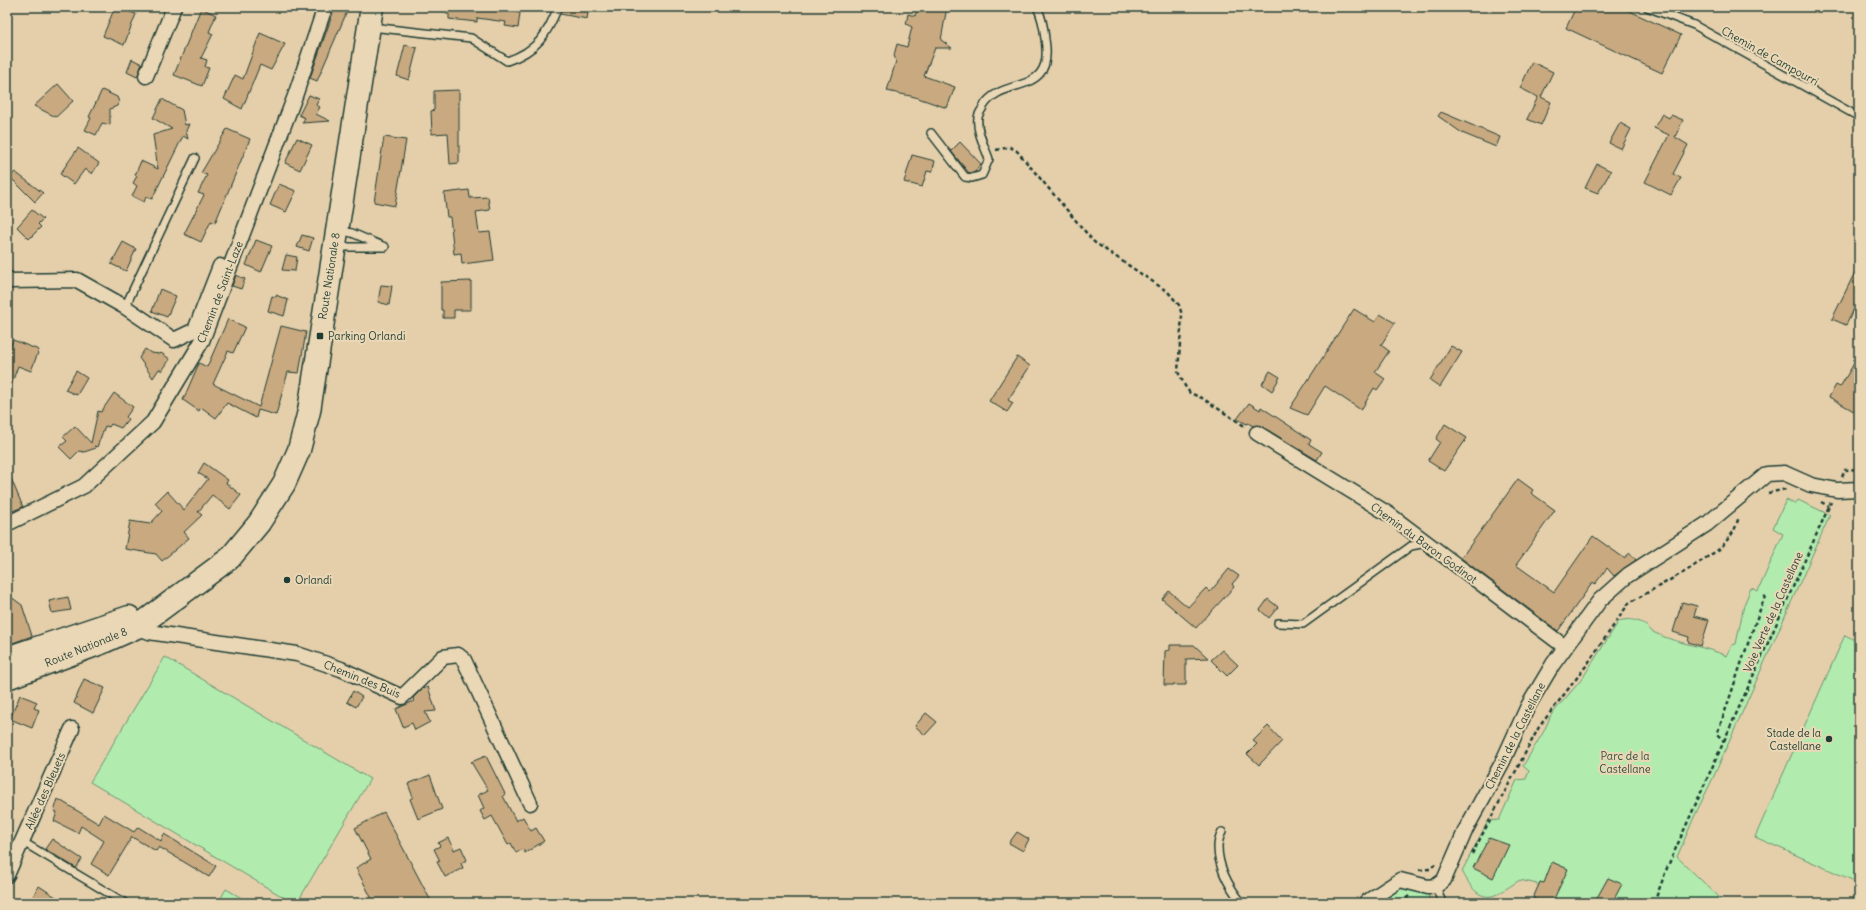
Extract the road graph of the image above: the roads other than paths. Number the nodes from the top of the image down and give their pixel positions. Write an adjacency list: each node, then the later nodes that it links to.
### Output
1 (174, 7): 7 (street)
2 (325, 7): 11 (street, Chemin de Saint-Laze)
3 (558, 7): 6 (lane)
4 (1037, 7): 9 (lane)
5 (1647, 7): 8 (lane, Chemin de Campourri)
6 (370, 17): 12 (main road, Route Nationale 8)
7 (146, 76)
8 (1859, 117)
9 (931, 133)
10 (195, 158): 14 (lane)
11 (243, 231): 14 (street); 17 (street, Chemin de Saint-Laze)
12 (334, 238): 12 (lane); 19 (main road, Route Nationale 8)
13 (7, 278): 14 (street)
14 (125, 307)
15 (1257, 433): 18 (street, Chemin du Baron Godinot)
16 (1859, 489): 22 (street, Chemin de la Castellane)
17 (7, 524)
18 (1426, 543): 20 (lane); 22 (street, Chemin du Baron Godinot)
19 (161, 608): 21 (main road, Route Nationale 8); 23 (main road, Route Nationale 8)
20 (1278, 623)
21 (137, 627): 24 (main road, Route Nationale 8); 26 (street, Chemin des Buis)
22 (1565, 647): 30 (street, Chemin de la Castellane)
23 (7, 658)
24 (7, 678)
25 (72, 729): 28 (street, Allée des Bleuets)
26 (530, 803)
27 (1222, 832): 32 (lane)
28 (23, 842): 29 (street, Allée des Bleuets); 31 (lane)
29 (7, 875)
30 (1436, 886): 33 (street); 34 (lane)
31 (125, 903)
32 (1242, 903)
33 (1365, 903)
34 (1442, 903)

